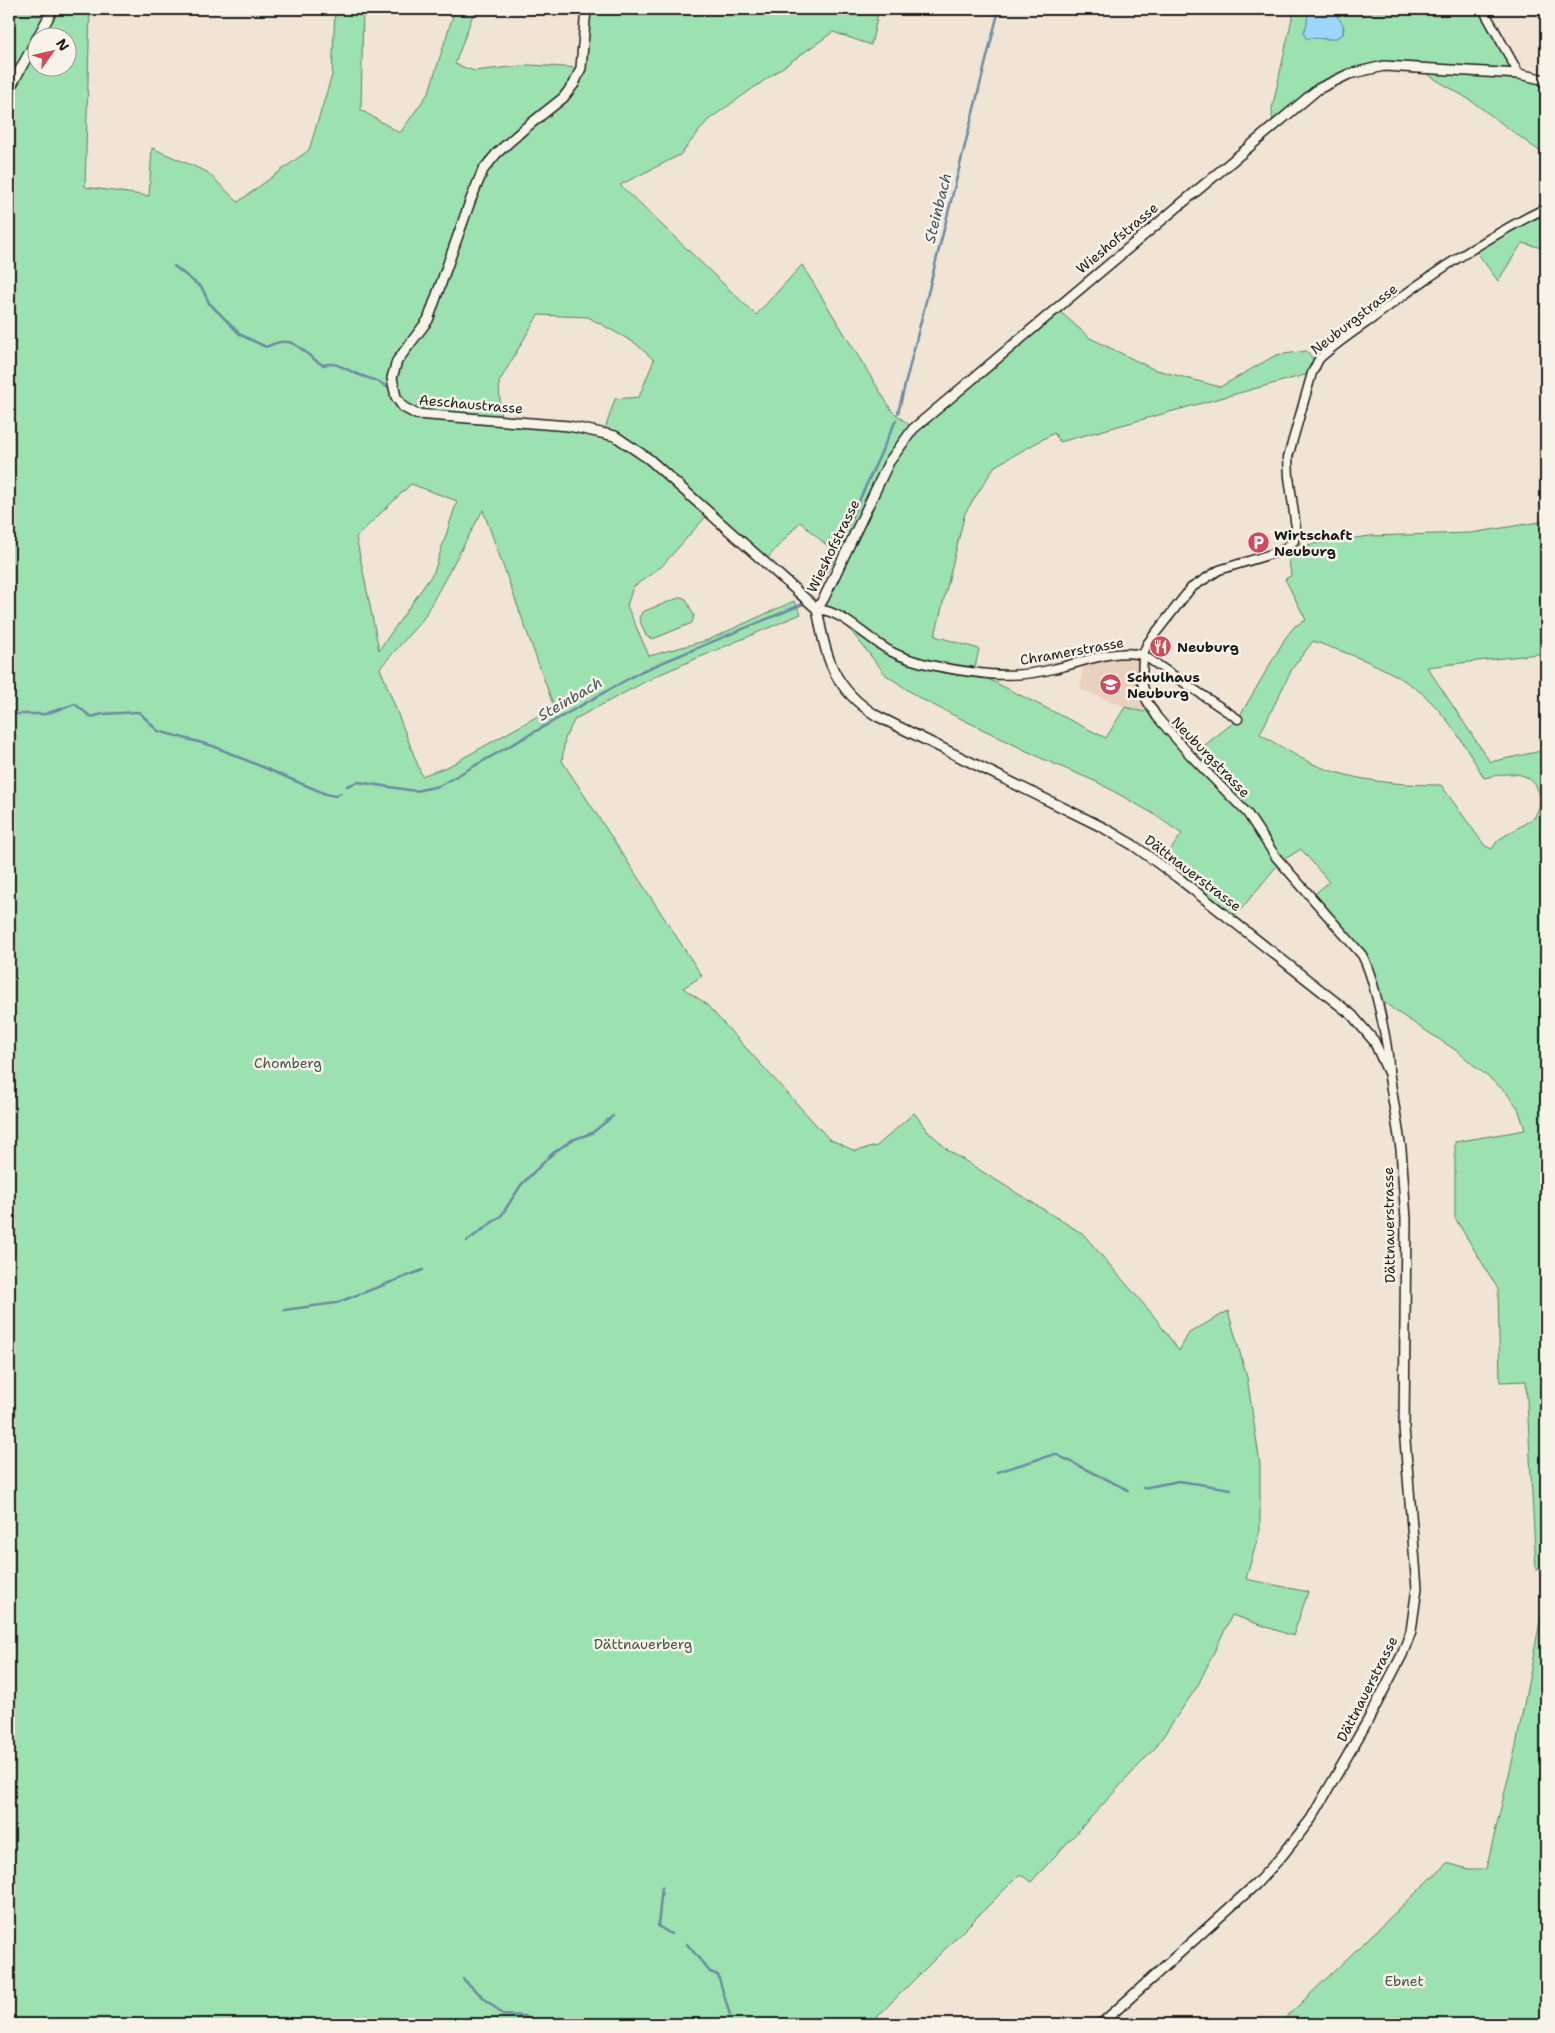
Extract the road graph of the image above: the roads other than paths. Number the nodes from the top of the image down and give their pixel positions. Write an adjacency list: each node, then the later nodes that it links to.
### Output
1 (53, 9): 6 (street)
2 (586, 9): 8 (street, Aeschaustrasse)
3 (1483, 9): 4 (street)
4 (1519, 74): 5 (street, Wieshofstrasse); 8 (street, Wieshofstrasse)
5 (1546, 80)
6 (9, 90)
7 (1546, 208): 9 (street, Neuburgstrasse)
8 (817, 609): 9 (street, Chramerstrasse); 11 (street, Dättnauerstrasse)
9 (1143, 655): 10 (street, Chramerstrasse); 11 (street, Neuburgstrasse)
10 (1238, 719)
11 (1390, 1074): 12 (street, Dättnauerstrasse)
12 (1101, 2024)

